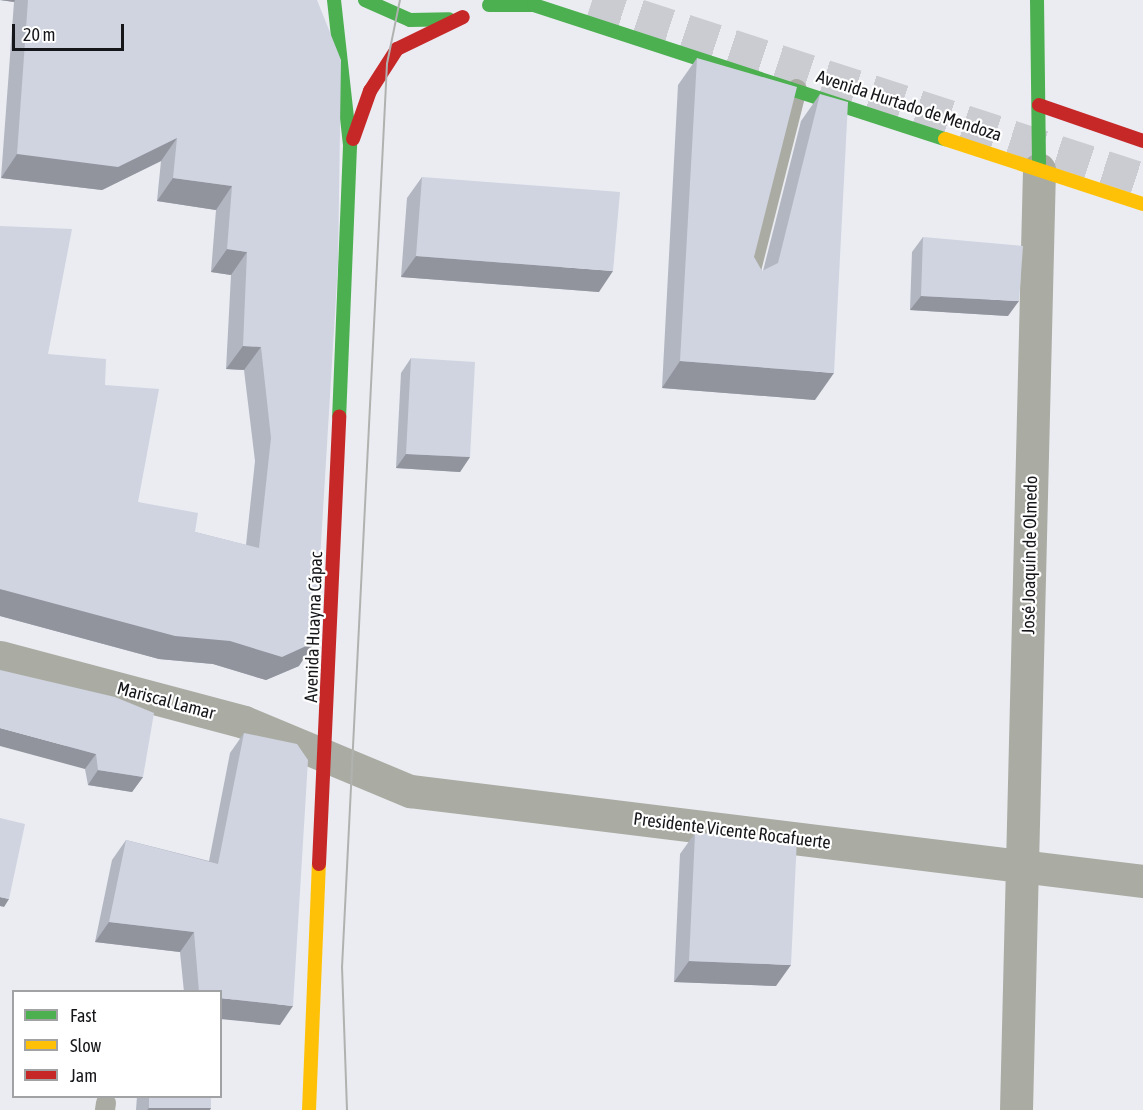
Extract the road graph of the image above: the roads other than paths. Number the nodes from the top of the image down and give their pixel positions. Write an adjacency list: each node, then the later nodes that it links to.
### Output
1 (334, 0): 9 (street)
2 (365, 0): 5 (street)
3 (1037, 0): 7 (street, José Joaquín de Olmedo)
4 (493, 3): 5 (street); 6 (street, Avenida Hurtado de Mendoza)
5 (463, 17): 9 (street)
6 (797, 89): 10 (street, Avenida Hurtado de Mendoza); 12 (lane)
7 (1039, 105): 8 (street); 10 (street, José Joaquín de Olmedo)
8 (1143, 141)
9 (350, 146): 14 (street, Avenida Huayna Cápac)
10 (1039, 169): 11 (street, Avenida Hurtado de Mendoza); 15 (street, José Joaquín de Olmedo)
11 (1143, 204)
12 (747, 287)
13 (0, 657): 14 (street, Mariscal Lamar)
14 (327, 758): 15 (street, Presidente Vicente Rocafuerte); 17 (street, Avenida Huayna Cápac)
15 (1022, 867): 16 (street, Presidente Vicente Rocafuerte); 18 (street, José Joaquín de Olmedo)
16 (1143, 881)
17 (309, 1110)
18 (1016, 1110)

